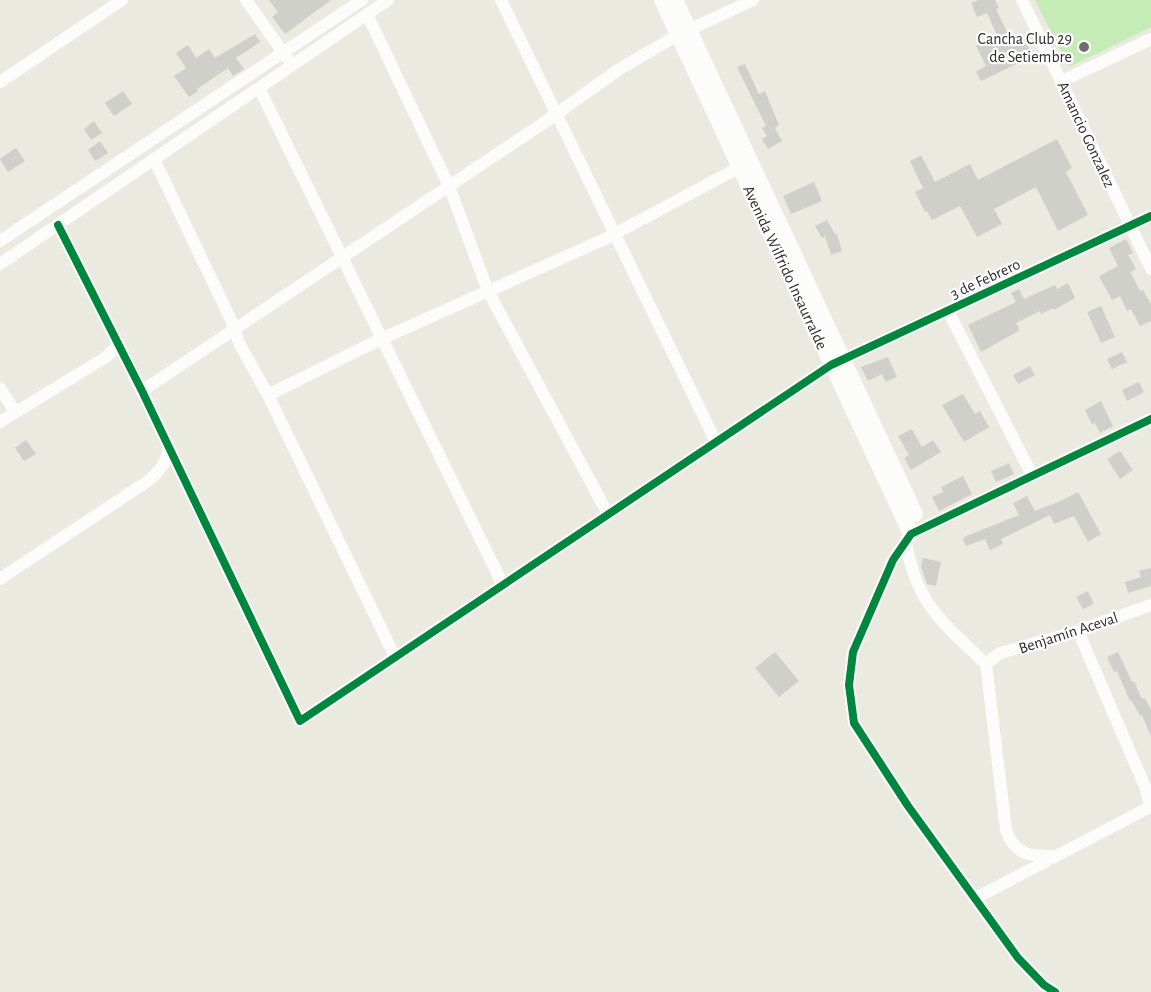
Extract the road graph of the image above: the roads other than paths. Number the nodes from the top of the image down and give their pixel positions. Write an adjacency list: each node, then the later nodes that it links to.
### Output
1 (122, 0): 16 (street)
2 (246, 0): 13 (street)
3 (362, 0): 13 (street)
4 (388, 0): 10 (street)
5 (501, 0): 18 (street)
6 (662, 0): 11 (street, Avenida Wilfrido Insaurralde)
7 (675, 0): 11 (street, Avenida Wilfrido Insaurralde)
8 (753, 0): 11 (street)
9 (1022, 0): 15 (street, Amancio Gonzalez)
10 (367, 14): 14 (street); 21 (street)
11 (683, 32): 18 (street); 20 (street, Avenida Wilfrido Insaurralde); 35 (street, Avenida Wilfrido Insaurralde)
12 (1151, 39): 15 (street)
13 (283, 53): 14 (street); 26 (street)
14 (292, 65): 17 (street)
15 (1062, 81): 24 (street, Amancio Gonzalez)
16 (0, 82)
17 (259, 88): 19 (street); 27 (street)
18 (556, 114): 21 (street); 25 (street)
19 (154, 159): 23 (street); 32 (street)
20 (740, 167): 25 (street); 35 (street, Avenida Wilfrido Insaurralde)
21 (448, 186): 27 (street); 30 (street)
22 (1151, 216): 24 (street, 3 de Febrero)
23 (58, 225): 28 (street); 34 (street)
24 (1131, 225): 29 (street, Amancio Gonzalez); 31 (street, 3 de Febrero)
25 (615, 234): 30 (street); 42 (street)
26 (0, 241)
27 (342, 257): 32 (street); 33 (street)
28 (0, 264)
29 (1151, 269)
30 (488, 291): 33 (street); 45 (street)
31 (948, 311): 35 (street, 3 de Febrero); 44 (street)
32 (234, 330): 37 (street); 38 (street)
33 (381, 339): 38 (street); 48 (street)
34 (118, 346): 37 (street); 39 (street)
35 (837, 362): 42 (street, 3 de Febrero); 46 (street, Avenida Wilfrido Insaurralde)
36 (0, 388): 39 (street)
37 (142, 391): 43 (street)
38 (268, 395): 51 (street)
39 (15, 412): 41 (street)
40 (1151, 419): 44 (street)
41 (0, 422)
42 (716, 442): 45 (street, 3 de Febrero)
43 (168, 446): 47 (street); 51 (street, 3 de Febrero)
44 (1032, 475): 46 (street)
45 (608, 514): 48 (street, 3 de Febrero)
46 (913, 534): 52 (street); 54 (street)
47 (0, 579)
48 (503, 585): 51 (street, 3 de Febrero)
49 (1151, 605): 50 (street, Benjamín Aceval)
50 (1078, 631): 52 (street, Benjamín Aceval); 53 (street)
51 (395, 657)
52 (987, 664): 53 (street)
53 (1057, 856): 54 (street)
54 (974, 899): 55 (street)
55 (1055, 992)

